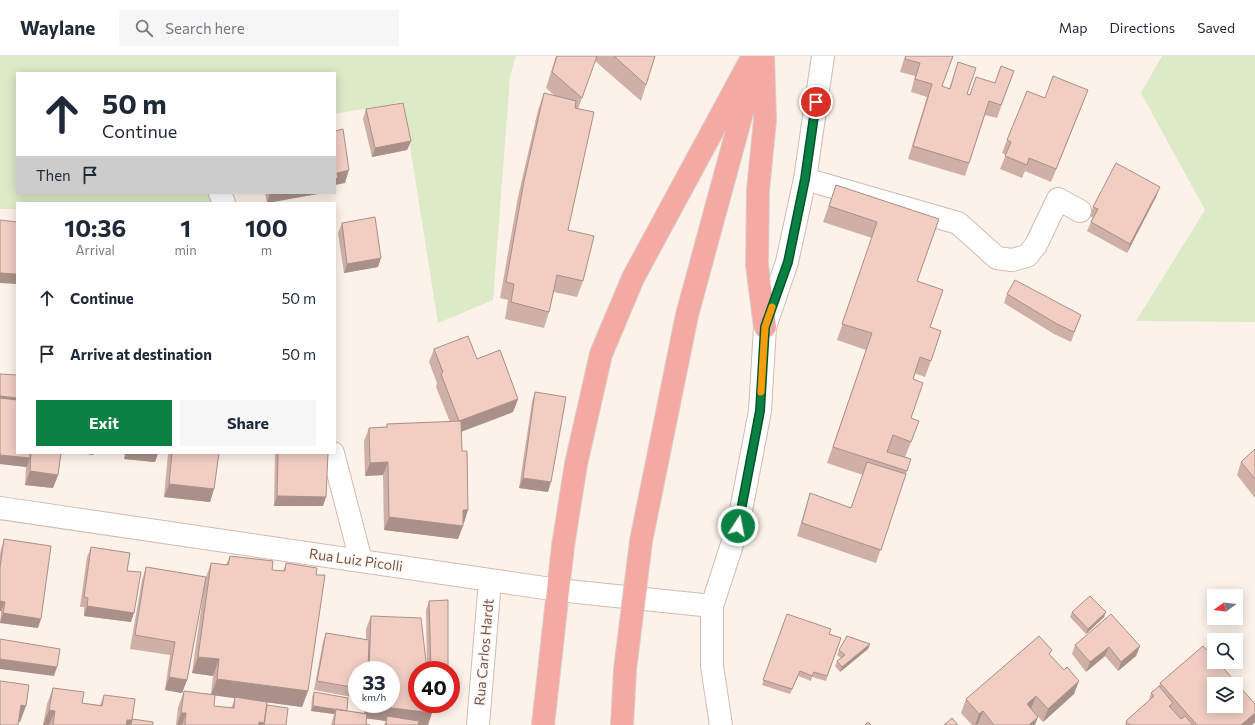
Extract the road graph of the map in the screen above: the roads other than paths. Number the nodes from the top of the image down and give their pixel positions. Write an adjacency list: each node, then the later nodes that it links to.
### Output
1 (753, 56): 12 (highway)
2 (757, 56): 16 (highway, bridge)
3 (763, 56): 7 (highway)
4 (823, 56): 5 (street)
5 (805, 179): 6 (street); 7 (street)
6 (1080, 211)
7 (765, 327): 13 (street)
8 (333, 454): 10 (street)
9 (0, 508): 10 (street, Rua Luiz Picolli)
10 (361, 561): 11 (street, Rua Luiz Picolli)
11 (490, 580): 12 (street, Rua Luiz Picolli); 14 (street, Rua Carlos Hardt)
12 (558, 590): 13 (street, Rua Luiz Picolli); 15 (highway)
13 (712, 606): 17 (street)
14 (478, 725)
15 (543, 725)
16 (622, 725)
17 (721, 725)

